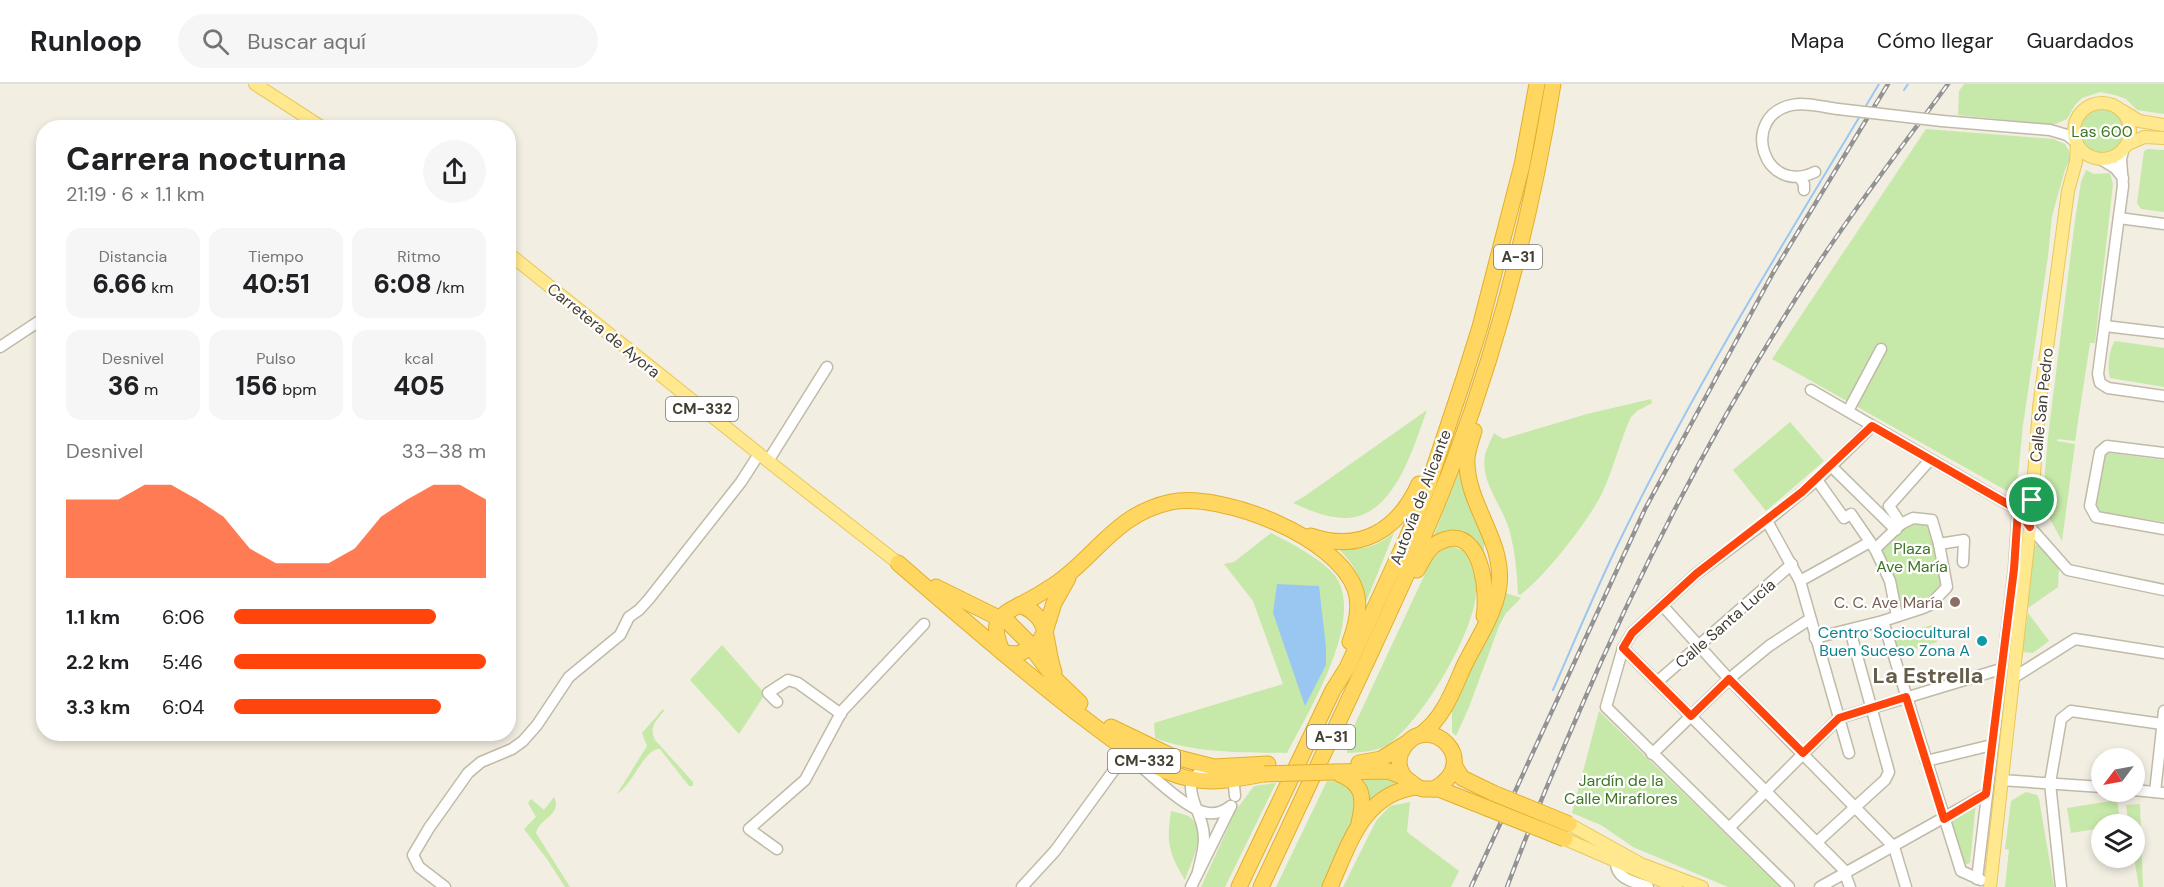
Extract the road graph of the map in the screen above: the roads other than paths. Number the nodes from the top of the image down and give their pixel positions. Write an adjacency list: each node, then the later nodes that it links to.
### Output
1 (255, 84): 5 (main road)
2 (1537, 84): 31 (highway, Autovía de Alicante / A-31)
3 (1553, 84): 25 (highway, Autovía de Alicante / A-31)
4 (2122, 111): 6 (main road); 8 (main road); 9 (main road)
5 (309, 120)
6 (2164, 125)
7 (2164, 138): 9 (main road)
8 (2077, 143): 10 (main road); 12 (main road, Calle San Pedro); 13 (street, bridge)
9 (2126, 147): 10 (main road); 14 (street)
10 (2098, 159): 12 (main road); 14 (street)
11 (1815, 172): 13 (street)
12 (2072, 174): 36 (main road, Calle San Pedro)
13 (1800, 178): 15 (street)
14 (2123, 178): 16 (street)
15 (1804, 190)
16 (2119, 218): 17 (street); 20 (street)
17 (2164, 224)
18 (516, 259): 32 (main road, Carretera de Ayora / CM-332)
19 (36, 323): 22 (street)
20 (2105, 326): 21 (street); 27 (street)
21 (2164, 333)
22 (0, 347)
23 (1881, 349): 28 (street)
24 (827, 367): 32 (street)
25 (1479, 387): 50 (highway, Autovía de Alicante / A-31); 62 (highway)
26 (1810, 390): 28 (street)
27 (2164, 396)
28 (1848, 411): 29 (street)
29 (1872, 426): 33 (street); 34 (street)
30 (2164, 453): 42 (street)
31 (1436, 456): 39 (highway); 74 (highway, Autovía de Alicante / A-31)
32 (764, 458): 46 (main road, Carretera de Ayora / CM-332); 127 (street)
33 (1930, 460): 37 (street); 40 (street)
34 (1831, 466): 35 (street); 40 (street)
35 (1817, 480): 38 (street); 44 (street)
36 (2032, 500): 37 (street); 41 (main road, Calle San Pedro)
37 (2018, 510): 41 (street); 69 (street)
38 (1767, 521): 47 (street); 54 (street)
39 (1283, 526): 48 (highway); 74 (highway)
40 (1899, 527): 43 (street); 44 (street)
41 (2030, 527): 51 (street); 70 (main road, Calle San Pedro)
42 (2164, 529)
43 (1939, 544): 45 (street); 55 (street)
44 (1873, 546): 49 (street); 55 (street)
45 (1963, 562)
46 (898, 563): 53 (highway); 67 (highway)
47 (1792, 564): 49 (street); 64 (street, Calle Santa Lucía)
48 (1075, 568): 52 (highway); 61 (highway)
49 (1800, 581): 57 (street)
50 (1402, 586): 62 (highway); 131 (highway, Autovía de Alicante / A-31)
51 (2164, 590)
52 (1025, 602): 53 (highway); 56 (highway); 61 (highway)
53 (970, 605): 56 (highway)
54 (1662, 605): 64 (street); 65 (street)
55 (1897, 616): 58 (street)
56 (999, 617): 66 (highway); 67 (highway)
57 (1810, 619): 63 (street); 71 (street)
58 (1883, 621): 60 (street); 75 (street)
59 (924, 624): 80 (street)
60 (1850, 630): 63 (street); 78 (street)
61 (1045, 632): 66 (highway); 73 (highway)
62 (1477, 639): 77 (highway)
63 (1815, 639): 82 (street)
64 (1698, 646): 71 (street); 72 (street, Calle Santa Lucía)
65 (1623, 648): 72 (street); 91 (street)
66 (1032, 649): 67 (highway); 73 (highway)
67 (1003, 653): 84 (highway, CM-332)
68 (2164, 653): 70 (street)
69 (2001, 669): 75 (street); 88 (street)
70 (2013, 678): 102 (main road, Calle San Pedro)
71 (1729, 679): 81 (street); 89 (street)
72 (1657, 682): 81 (street)
73 (1062, 687): 94 (highway)
74 (1333, 690): 130 (highway, Autovía de Alicante / A-31)
75 (1906, 697): 78 (street); 92 (street)
76 (777, 702): 80 (street)
77 (1447, 703): 85 (highway); 87 (highway)
78 (1871, 708): 82 (street); 112 (street)
79 (2164, 711): 83 (street)
80 (841, 714): 121 (street)
81 (1691, 716): 91 (street); 107 (street)
82 (1839, 718): 89 (street); 90 (street)
83 (2162, 724): 103 (street); 109 (street)
84 (1100, 730): 100 (highway, CM-332); 113 (street)
85 (1420, 735): 86 (highway); 87 (highway)
86 (1405, 744): 95 (highway); 99 (highway)
87 (1448, 745): 93 (highway)
88 (1992, 745): 92 (street); 110 (street)
89 (1803, 753): 107 (street); 112 (street)
90 (1849, 753)
91 (1653, 754): 117 (street)
92 (1926, 761): 114 (street)
93 (1454, 765): 106 (highway); 115 (highway, bridge)
94 (1214, 767): 96 (highway); 100 (street); 101 (street)
95 (1336, 768): 96 (highway, A-31, bridge); 99 (highway, A-31); 116 (highway)
96 (1266, 769): 98 (highway, A-31)
97 (1114, 770): 128 (street)
98 (1247, 777): 101 (highway, A-31); 111 (street)
99 (1404, 777): 104 (highway, A-31)
100 (1194, 780): 101 (highway, A-31); 113 (street)
101 (1232, 780): 111 (street)
102 (2001, 780): 103 (street); 126 (main road, Calle San Pedro)
103 (2050, 783): 105 (street); 140 (street)
104 (1417, 787): 106 (highway); 116 (highway)
105 (2091, 787)
106 (1434, 789): 118 (highway, bridge)
107 (1767, 790): 117 (street); 119 (street)
108 (2145, 791): 109 (street)
109 (2160, 792)
110 (1986, 794): 114 (street); 125 (street)
111 (1233, 801): 113 (street); 123 (street)
112 (1856, 807): 119 (street); 120 (street)
113 (1196, 809): 123 (street)
114 (1944, 819): 120 (street); 125 (street)
115 (1569, 824): 135 (main road)
116 (1358, 827): 132 (highway)
117 (1729, 828): 136 (street)
118 (1565, 839): 122 (main road)
119 (1818, 841): 124 (street)
120 (1893, 847): 124 (street); 139 (street)
121 (777, 849)
122 (1616, 862): 133 (street); 134 (main road)
123 (1198, 872): 129 (street)
124 (1846, 874): 137 (street); 138 (street)
125 (1977, 879): 126 (street)
126 (1990, 884)
127 (445, 887)
128 (1022, 887)
129 (1191, 887)
130 (1239, 887)
131 (1261, 887)
132 (1330, 887)
133 (1648, 887)
134 (1676, 887)
135 (1702, 887)
136 (1789, 887)
137 (1820, 887)
138 (1850, 887)
139 (1906, 887)
140 (2061, 887)

